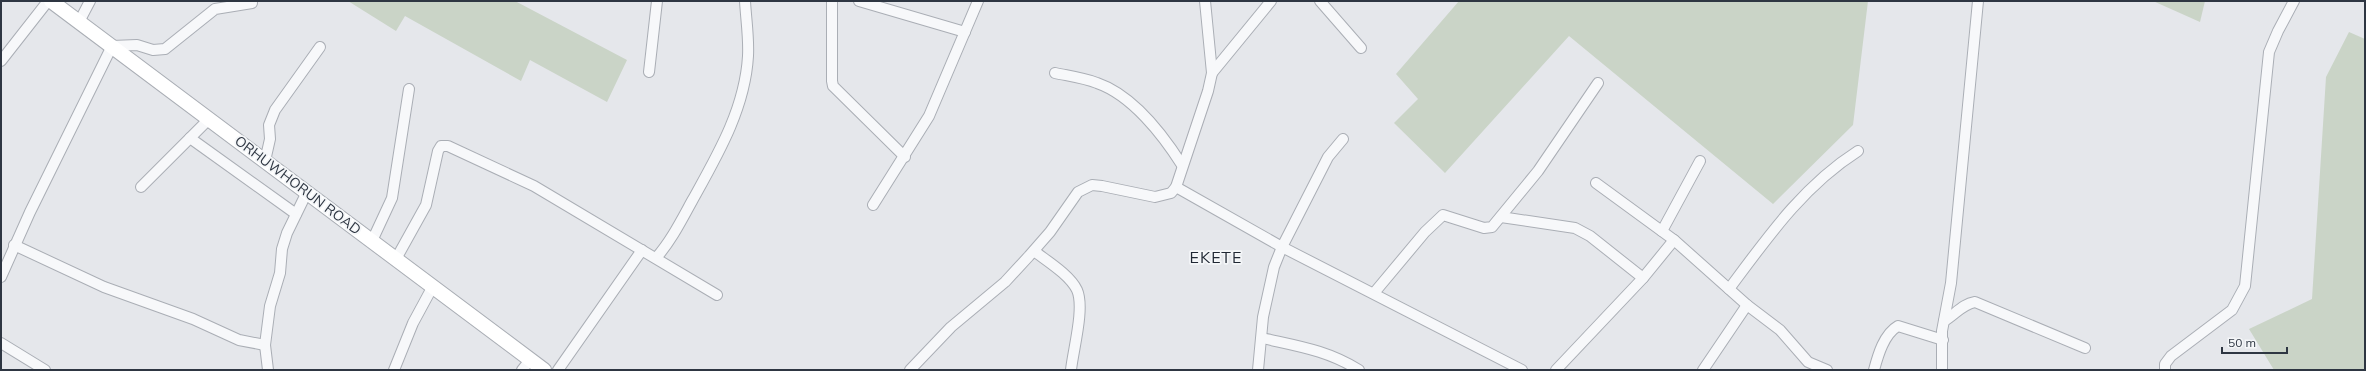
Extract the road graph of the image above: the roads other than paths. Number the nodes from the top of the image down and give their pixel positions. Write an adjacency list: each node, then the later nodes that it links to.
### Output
1 (48, 1): 20 (street)
2 (51, 1): 15 (street, ORHUWHORUN ROAD)
3 (90, 1): 15 (street)
4 (657, 1): 21 (street)
5 (745, 1): 48 (street)
6 (832, 1): 30 (street)
7 (858, 1): 16 (street)
8 (978, 1): 16 (street)
9 (1205, 1): 23 (street)
10 (1271, 1): 23 (street)
11 (1320, 1): 19 (street)
12 (1978, 1): 57 (street)
13 (2294, 1): 79 (street)
14 (252, 3): 17 (street)
15 (79, 22): 17 (street, ORHUWHORUN ROAD)
16 (965, 32): 30 (street)
17 (112, 46): 26 (street, ORHUWHORUN ROAD); 44 (street)
18 (320, 46): 31 (street)
19 (1361, 48)
20 (1, 61)
21 (649, 72)
22 (1055, 73): 33 (street)
23 (1212, 73): 33 (street)
24 (1598, 83): 40 (street)
25 (409, 89): 43 (street)
26 (209, 119): 27 (street); 31 (street, ORHUWHORUN ROAD)
27 (190, 138): 35 (street); 39 (street)
28 (1343, 139): 45 (street)
29 (1858, 151): 53 (street)
30 (905, 158): 38 (street)
31 (265, 161): 37 (street, ORHUWHORUN ROAD)
32 (1700, 162): 41 (street)
33 (1182, 165): 36 (street)
34 (1596, 183): 41 (street)
35 (141, 187)
36 (1176, 187): 45 (street); 47 (street)
37 (307, 192): 39 (street); 43 (street, ORHUWHORUN ROAD)
38 (873, 205)
39 (296, 214): 61 (street)
40 (1501, 217): 51 (street); 54 (street)
41 (1662, 231): 42 (street)
42 (1674, 240): 51 (street); 53 (street)
43 (372, 241): 49 (street, ORHUWHORUN ROAD)
44 (14, 245): 50 (street); 61 (street)
45 (1282, 247): 54 (street); 58 (street)
46 (642, 250): 48 (street); 49 (street); 68 (street)
47 (1034, 251): 69 (street); 70 (street)
48 (656, 258): 55 (street)
49 (396, 259): 52 (street, ORHUWHORUN ROAD)
50 (1, 277)
51 (1643, 278): 74 (street)
52 (432, 286): 63 (street, ORHUWHORUN ROAD); 66 (street)
53 (1729, 289): 56 (street)
54 (1374, 293): 73 (street)
55 (717, 295)
56 (1747, 305): 75 (street); 76 (street)
57 (1944, 321): 59 (street); 62 (street)
58 (1262, 338): 71 (street); 72 (street)
59 (1943, 340): 77 (street); 78 (street)
60 (1, 343): 64 (street)
61 (265, 345): 65 (street)
62 (2085, 348)
63 (526, 365): 67 (street, ORHUWHORUN ROAD)
64 (45, 370)
65 (268, 370)
66 (394, 370)
67 (544, 370)
68 (558, 370)
69 (910, 370)
70 (1071, 370)
71 (1258, 370)
72 (1359, 370)
73 (1522, 370)
74 (1556, 370)
75 (1703, 370)
76 (1826, 370)
77 (1874, 370)
78 (1942, 370)
79 (2165, 370)

